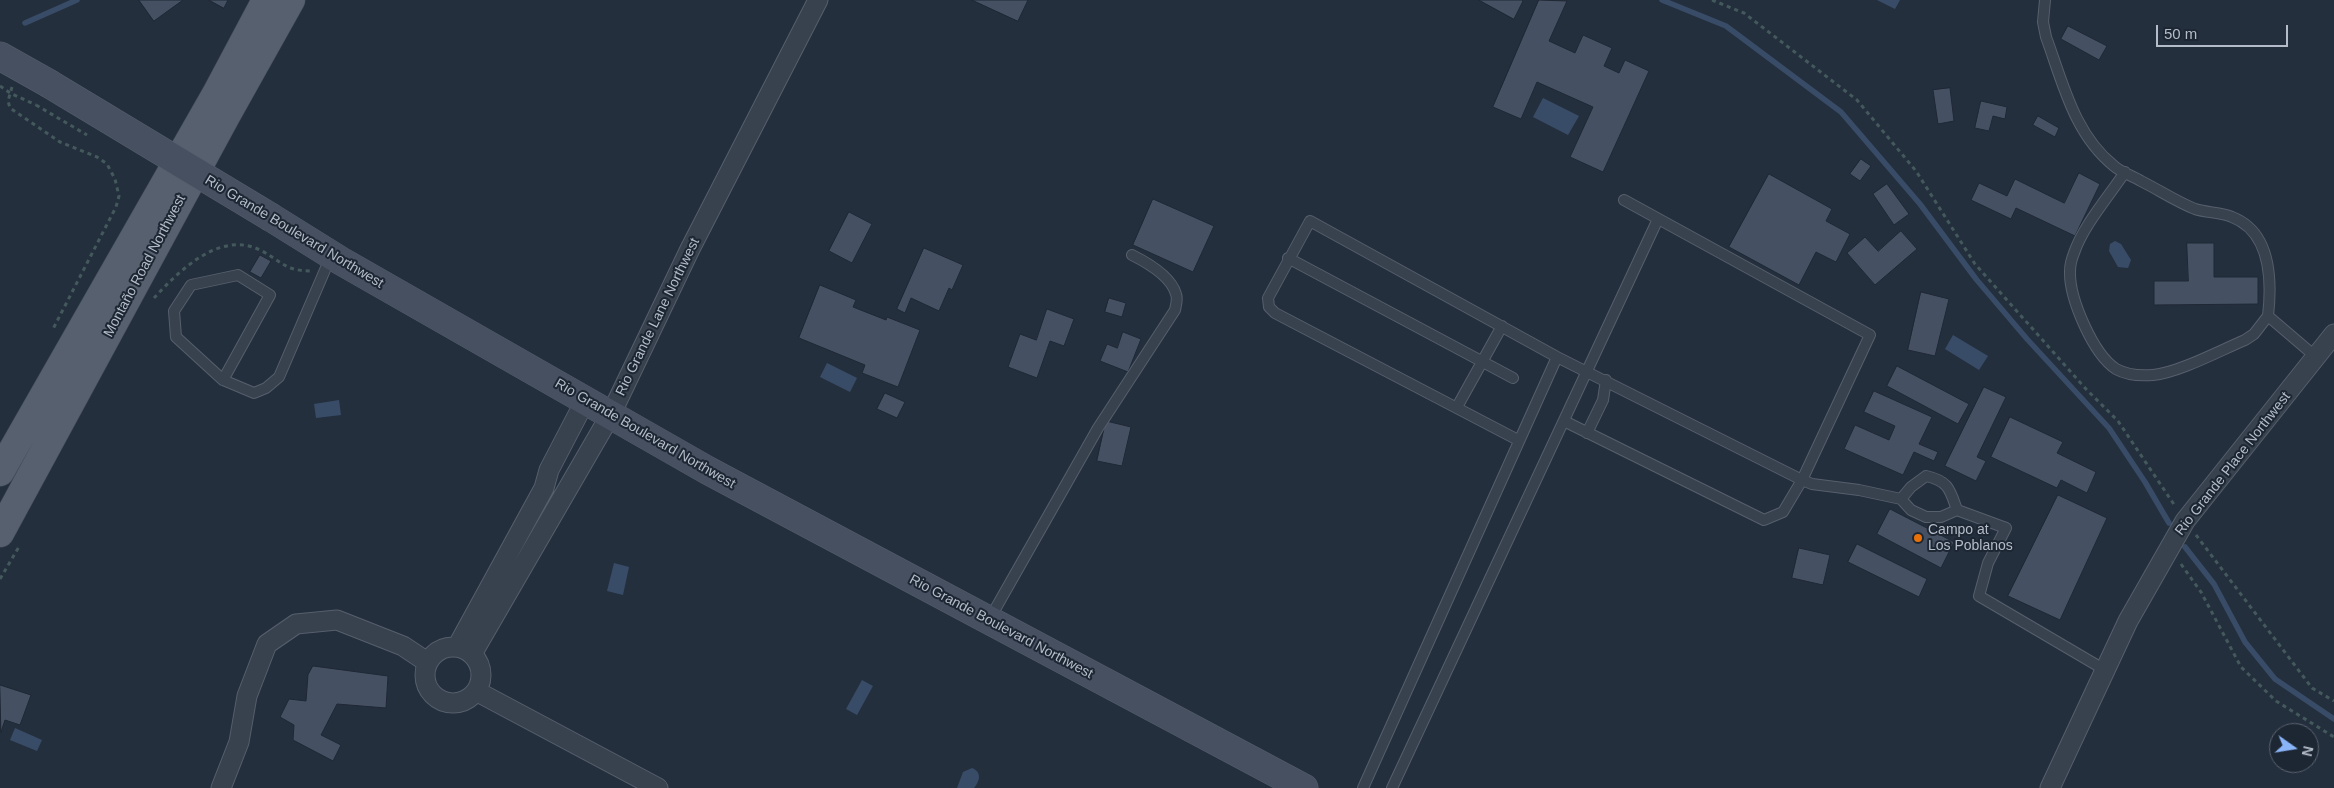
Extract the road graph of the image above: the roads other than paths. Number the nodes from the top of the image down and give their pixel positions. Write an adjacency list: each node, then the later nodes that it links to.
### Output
1 (266, 0): 28 (main road, Montaño Road Northwest)
2 (291, 0): 32 (main road, Montaño Road Northwest)
3 (818, 0): 24 (street, Rio Grande Lane Northwest)
4 (2045, 0): 6 (lane)
5 (0, 56): 11 (street, Rio Grande Boulevard Northwest, bridge)
6 (2125, 172): 12 (lane); 12 (lane)
7 (1624, 200): 8 (lane)
8 (1658, 219): 18 (lane); 29 (lane)
9 (1132, 255): 35 (lane)
10 (1288, 258): 13 (lane); 17 (lane); 23 (lane)
11 (321, 263): 20 (lane); 22 (street, Rio Grande Boulevard Northwest)
12 (2268, 316): 16 (lane)
13 (1502, 326): 15 (lane); 17 (lane)
14 (2334, 334): 16 (street, Rio Grande Place Northwest)
15 (1558, 357): 18 (lane); 27 (lane)
16 (2316, 357): 38 (street, Rio Grande Place Northwest)
17 (1482, 361): 19 (lane); 23 (lane)
18 (1586, 370): 21 (lane); 25 (lane)
19 (1513, 378)
20 (223, 380): 20 (lane)
21 (1606, 380): 26 (lane); 29 (lane)
22 (586, 399): 24 (street, Rio Grande Boulevard Northwest); 33 (street)
23 (1457, 408): 27 (lane)
24 (611, 414): 34 (street, Rio Grande Lane Northwest); 35 (street, Rio Grande Boulevard Northwest)
25 (1564, 421): 26 (lane); 44 (lane)
26 (1587, 433): 29 (lane)
27 (1518, 440): 43 (lane)
28 (0, 472)
29 (1802, 480): 30 (lane)
30 (1901, 499): 31 (lane); 31 (lane)
31 (1957, 510): 38 (lane)
32 (11, 538)
33 (508, 554): 34 (lane); 36 (street)
34 (525, 562): 36 (street, Rio Grande Lane Northwest)
35 (989, 621): 42 (street, Rio Grande Boulevard Northwest)
36 (465, 651): 37 (street); 39 (street)
37 (427, 662): 39 (street); 40 (street)
38 (2105, 670): 45 (street, Rio Grande Place Northwest)
39 (476, 691): 41 (street)
40 (221, 788)
41 (658, 788)
42 (1304, 788)
43 (1363, 788)
44 (1392, 788)
45 (2050, 788)

